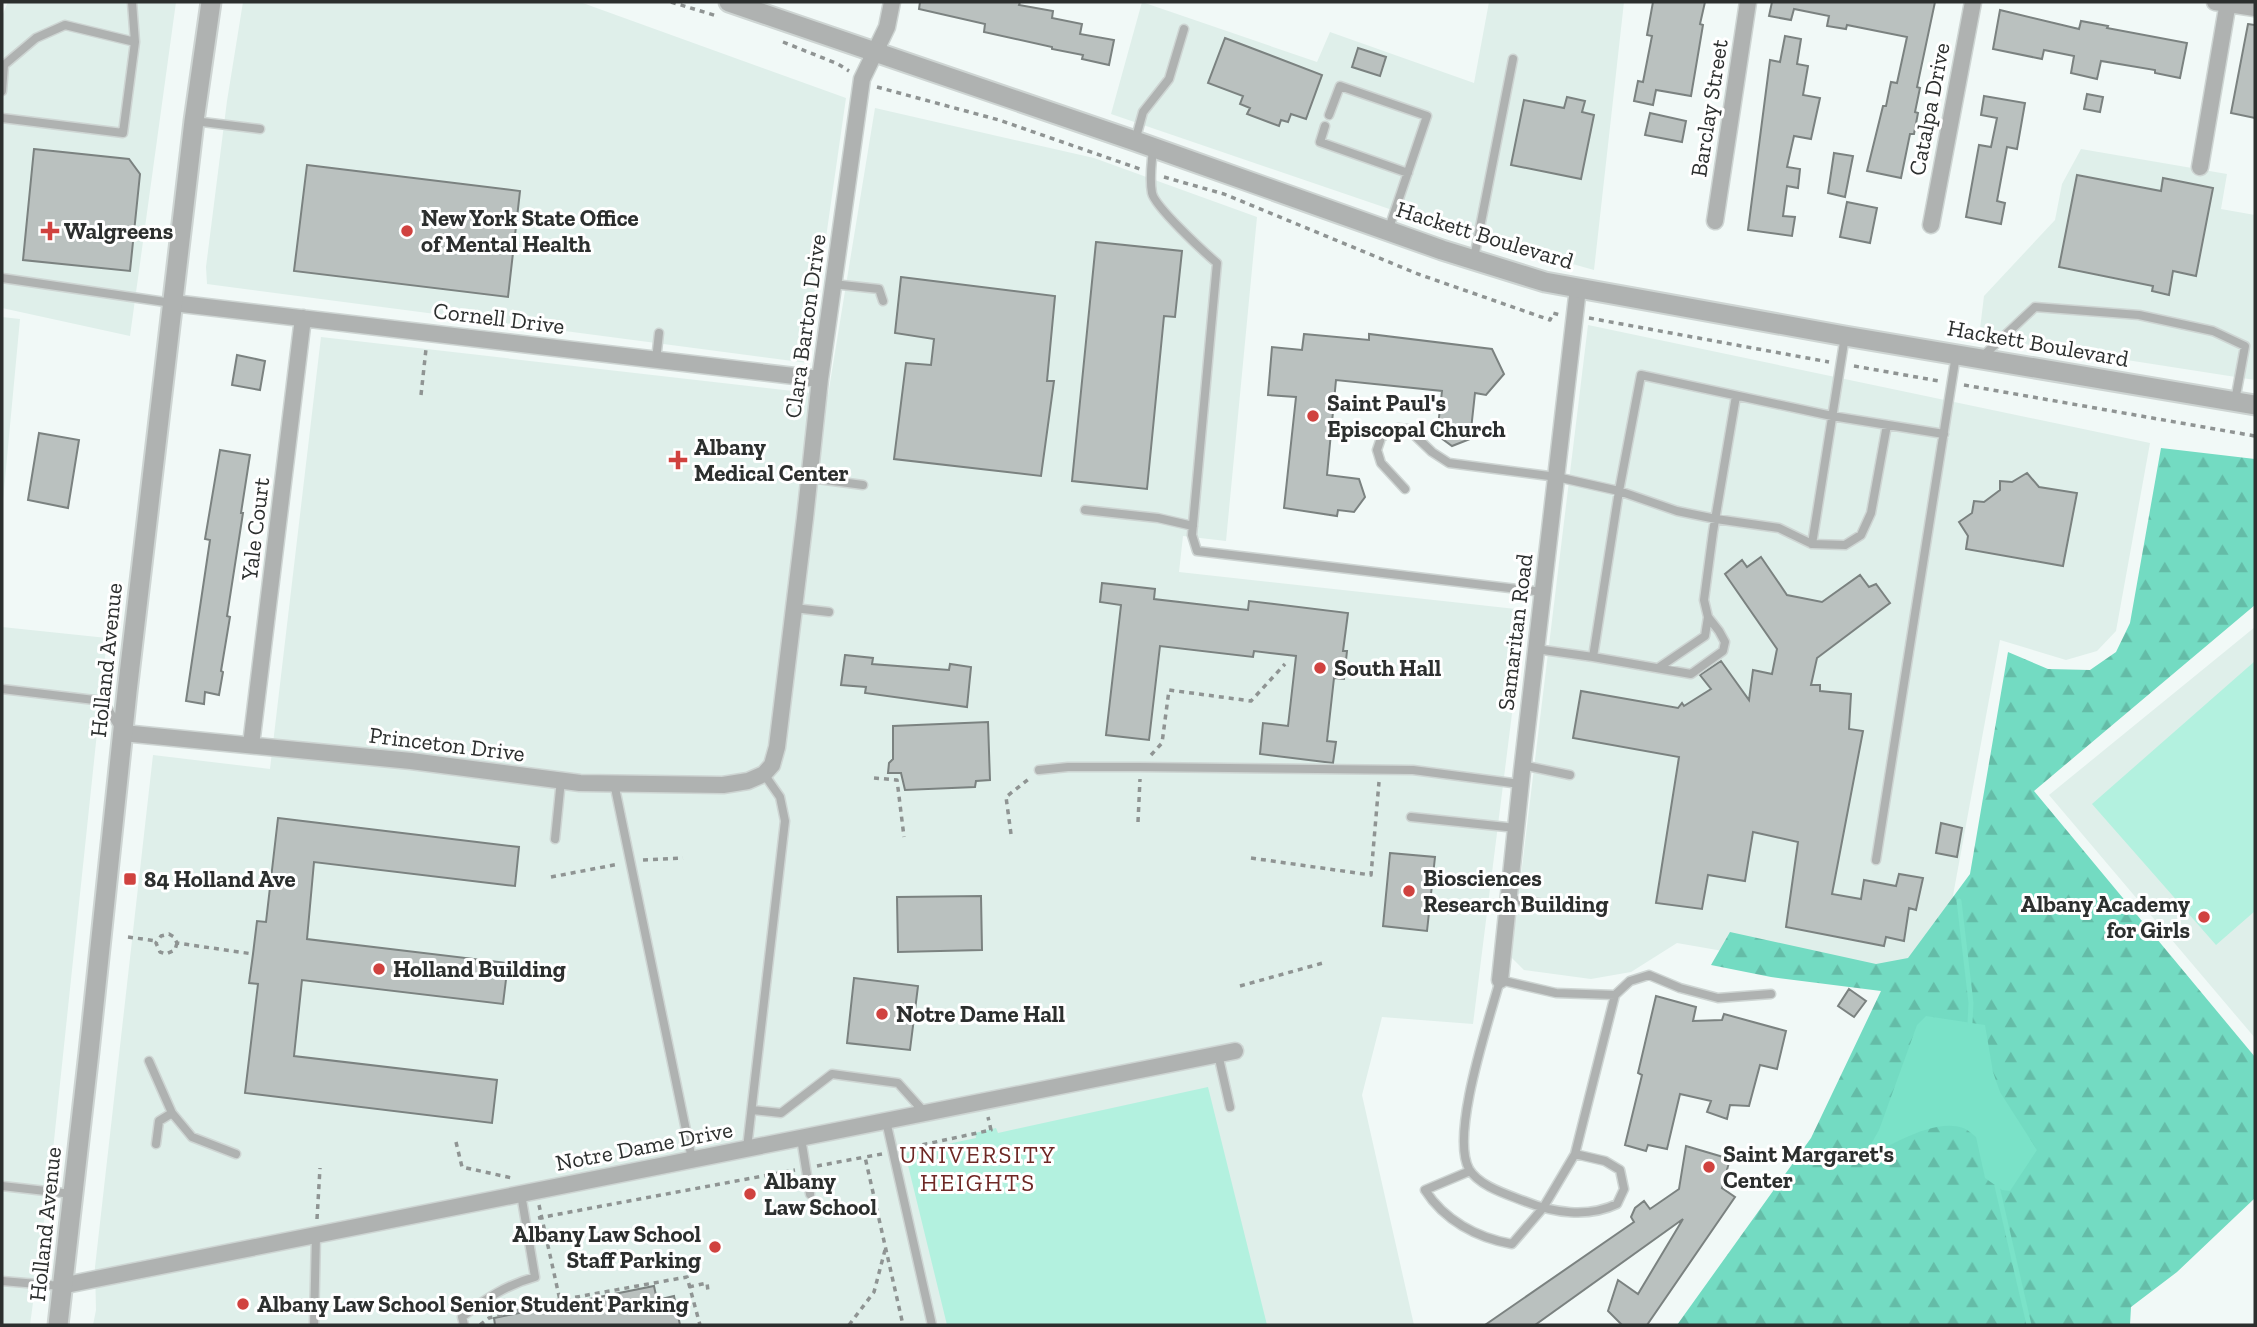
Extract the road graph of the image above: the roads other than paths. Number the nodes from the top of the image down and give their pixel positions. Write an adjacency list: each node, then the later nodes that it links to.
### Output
1 (132, 2): 10 (lane)
2 (211, 2): 16 (street, Holland Avenue)
3 (729, 2): 11 (street, Hackett Boulevard)
4 (892, 2): 11 (street, Clara Barton Drive)
5 (1748, 2): 22 (street, Barclay Street)
6 (1973, 2): 23 (street, Catalpa Drive)
7 (2223, 2): 8 (street); 20 (street)
8 (2255, 8)
9 (1184, 29): 19 (lane)
10 (135, 42): 13 (lane); 15 (lane)
11 (876, 51): 19 (street, Hackett Boulevard); 27 (street, Clara Barton Drive)
12 (1513, 59): 25 (lane)
13 (2, 91)
14 (1329, 115): 21 (lane)
15 (2, 118)
16 (194, 121): 18 (lane); 30 (street, Holland Avenue)
17 (1325, 126): 21 (lane)
18 (260, 129)
19 (1144, 144): 24 (street, Hackett Boulevard); 51 (lane)
20 (2200, 167)
21 (1408, 173): 24 (lane)
22 (1715, 221)
23 (1931, 225)
24 (1388, 231): 25 (street, Hackett Boulevard)
25 (1473, 261): 28 (street, Hackett Boulevard)
26 (2, 278): 30 (lane)
27 (833, 284): 29 (lane); 37 (street, Clara Barton Drive)
28 (1578, 288): 33 (street, Hackett Boulevard); 44 (street, Samaritan Road)
29 (883, 301)
30 (173, 303): 31 (street, Cornell Drive); 61 (street, Holland Avenue)
31 (303, 318): 36 (street, Cornell Drive); 62 (street, Yale Court)
32 (659, 333): 36 (lane)
33 (1845, 335): 34 (street, Hackett Boulevard); 41 (lane)
34 (1956, 354): 35 (street, Hackett Boulevard); 43 (lane)
35 (1981, 358): 39 (street, Hackett Boulevard); 39 (lane)
36 (656, 360): 37 (street, Cornell Drive)
37 (820, 379): 45 (street, Clara Barton Drive)
38 (1736, 396): 41 (lane); 48 (lane); 50 (lane)
39 (2235, 401): 40 (street, Hackett Boulevard)
40 (2255, 405)
41 (1832, 416): 42 (lane); 52 (lane)
42 (1887, 425): 43 (lane); 52 (lane)
43 (1944, 434): 73 (lane)
44 (1557, 477): 47 (lane); 48 (lane); 53 (street, Samaritan Road)
45 (810, 478): 46 (lane); 54 (street, Clara Barton Drive)
46 (863, 485)
47 (1405, 489)
48 (1619, 491): 50 (lane); 58 (lane)
49 (1085, 510): 51 (lane)
50 (1716, 519): 52 (lane); 56 (lane)
51 (1193, 526): 53 (lane)
52 (1812, 544)
53 (1543, 592): 57 (street, Samaritan Road)
54 (794, 608): 55 (lane); 65 (street, Clara Barton Drive)
55 (830, 612)
56 (1708, 617): 59 (lane); 59 (lane)
57 (1536, 649): 58 (lane); 63 (street, Samaritan Road)
58 (1593, 657): 59 (lane)
59 (1658, 668)
60 (2, 689): 61 (lane)
61 (123, 733): 62 (street, Princeton Drive); 94 (street, Holland Avenue)
62 (251, 745): 67 (street, Princeton Drive)
63 (1522, 765): 66 (lane); 69 (street, Samaritan Road)
64 (1039, 770): 69 (lane)
65 (764, 774): 68 (street, Princeton Drive); 82 (lane)
66 (1570, 775)
67 (561, 780): 68 (street, Princeton Drive); 72 (lane)
68 (614, 783): 91 (lane)
69 (1520, 784): 71 (street, Samaritan Road)
70 (1411, 817): 71 (lane)
71 (1516, 828): 74 (street, Samaritan Road)
72 (555, 839)
73 (1876, 860)
74 (1508, 899): 75 (lane); 76 (street, Samaritan Road)
75 (1545, 904)
76 (1500, 980): 78 (lane); 92 (lane)
77 (1771, 994): 78 (lane)
78 (1615, 995): 90 (lane)
79 (1227, 1052): 81 (lane); 84 (street, Notre Dame Drive)
80 (149, 1061): 83 (lane)
81 (1230, 1107)
82 (753, 1110): 84 (lane); 88 (lane)
83 (172, 1113): 87 (lane); 89 (lane)
84 (925, 1113): 85 (street, Notre Dame Drive)
85 (886, 1121): 86 (street, Notre Dame Drive); 104 (lane)
86 (800, 1138): 88 (street, Notre Dame Drive); 96 (lane)
87 (156, 1144)
88 (747, 1148): 91 (street, Notre Dame Drive)
89 (236, 1154)
90 (1574, 1154): 97 (lane); 97 (lane)
91 (692, 1159): 95 (street, Notre Dame Drive)
92 (1470, 1171): 97 (lane); 97 (lane)
93 (2, 1186): 94 (lane)
94 (72, 1194): 100 (street, Holland Avenue)
95 (521, 1194): 98 (street, Notre Dame Drive); 103 (lane)
96 (810, 1194)
97 (1543, 1208)
98 (316, 1235): 100 (street, Notre Dame Drive); 102 (lane)
99 (2, 1281): 100 (lane)
100 (61, 1286): 101 (street, Holland Avenue)
101 (58, 1325)
102 (314, 1325)
103 (464, 1325)
104 (932, 1325)

